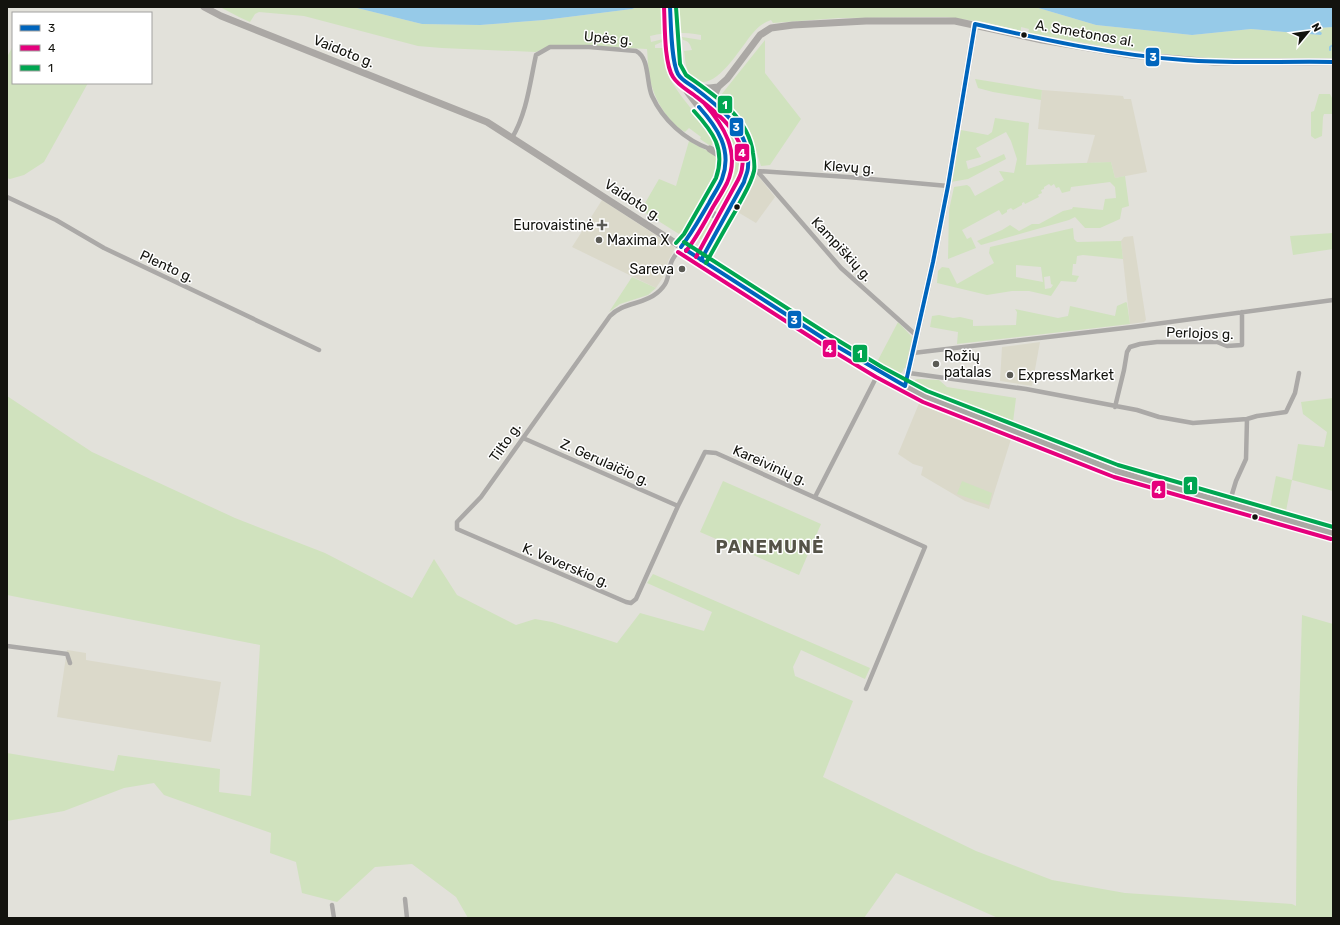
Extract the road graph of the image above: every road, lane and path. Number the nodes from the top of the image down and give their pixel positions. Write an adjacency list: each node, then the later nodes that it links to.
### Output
1 (204, 7): 10 (main road, Vaidoto g.)
2 (670, 7): 5 (main road, Tilto g.)
3 (975, 24): 4 (main road, A. Smetonos al.); 6 (main road, A. Smetonos al.); 16 (main road)
4 (1333, 62)
5 (681, 80): 7 (main road); 11 (main road, Tilto g.)
6 (718, 87): 7 (main road); 8 (main road)
7 (694, 88): 8 (main road)
8 (715, 105): 9 (main road)
9 (738, 126): 11 (main road); 14 (main road)
10 (512, 138): 12 (street, Upės g.); 20 (main road, Vaidoto g.)
11 (722, 138): 12 (main road); 13 (main road, Tilto g.)
12 (710, 149): 13 (main road)
13 (726, 159): 18 (main road, Tilto g.)
14 (748, 169): 15 (street, Klevų g.); 19 (main road)
15 (757, 171): 16 (street, Klevų g.); 24 (street, Kampiškių g.)
16 (948, 186): 24 (main road)
17 (7, 197): 25 (street, Plento g.)
18 (710, 202): 19 (main road); 20 (main road, Tilto g.)
19 (726, 213): 21 (main road)
20 (681, 247): 21 (main road, Vaidoto g.); 33 (street, Tilto g.)
21 (701, 260): 27 (main road, Vaidoto g.)
22 (1333, 300): 23 (street, Perlojos g.)
23 (1242, 312): 26 (street, Perlojos g.); 31 (street, Perlojos g.)
24 (917, 336): 26 (main road)
25 (319, 350)
26 (913, 353): 28 (main road)
27 (879, 372): 30 (main road, Vaidoto g.); 34 (street, Kareivinių g.)
28 (909, 373): 30 (main road); 31 (street)
29 (1299, 373): 32 (street)
30 (905, 386): 35 (main road, Vaidoto g.)
31 (1115, 406): 32 (street)
32 (1247, 419): 35 (street)
33 (523, 438): 36 (street, Z. Gerulaičio g.); 37 (street, Tilto g.)
34 (815, 497): 36 (street, Kareivinių g.); 42 (street)
35 (1229, 504): 38 (main road, Vaidoto g.)
36 (678, 506): 39 (street, Kareivinių g.)
37 (457, 530): 39 (street, K. Veverskio g.)
38 (1333, 533)
39 (650, 570)
40 (7, 646): 41 (street)
41 (70, 663)
42 (866, 689)
43 (405, 899): 46 (street)
44 (332, 906): 45 (street)
45 (334, 918)
46 (407, 918)

